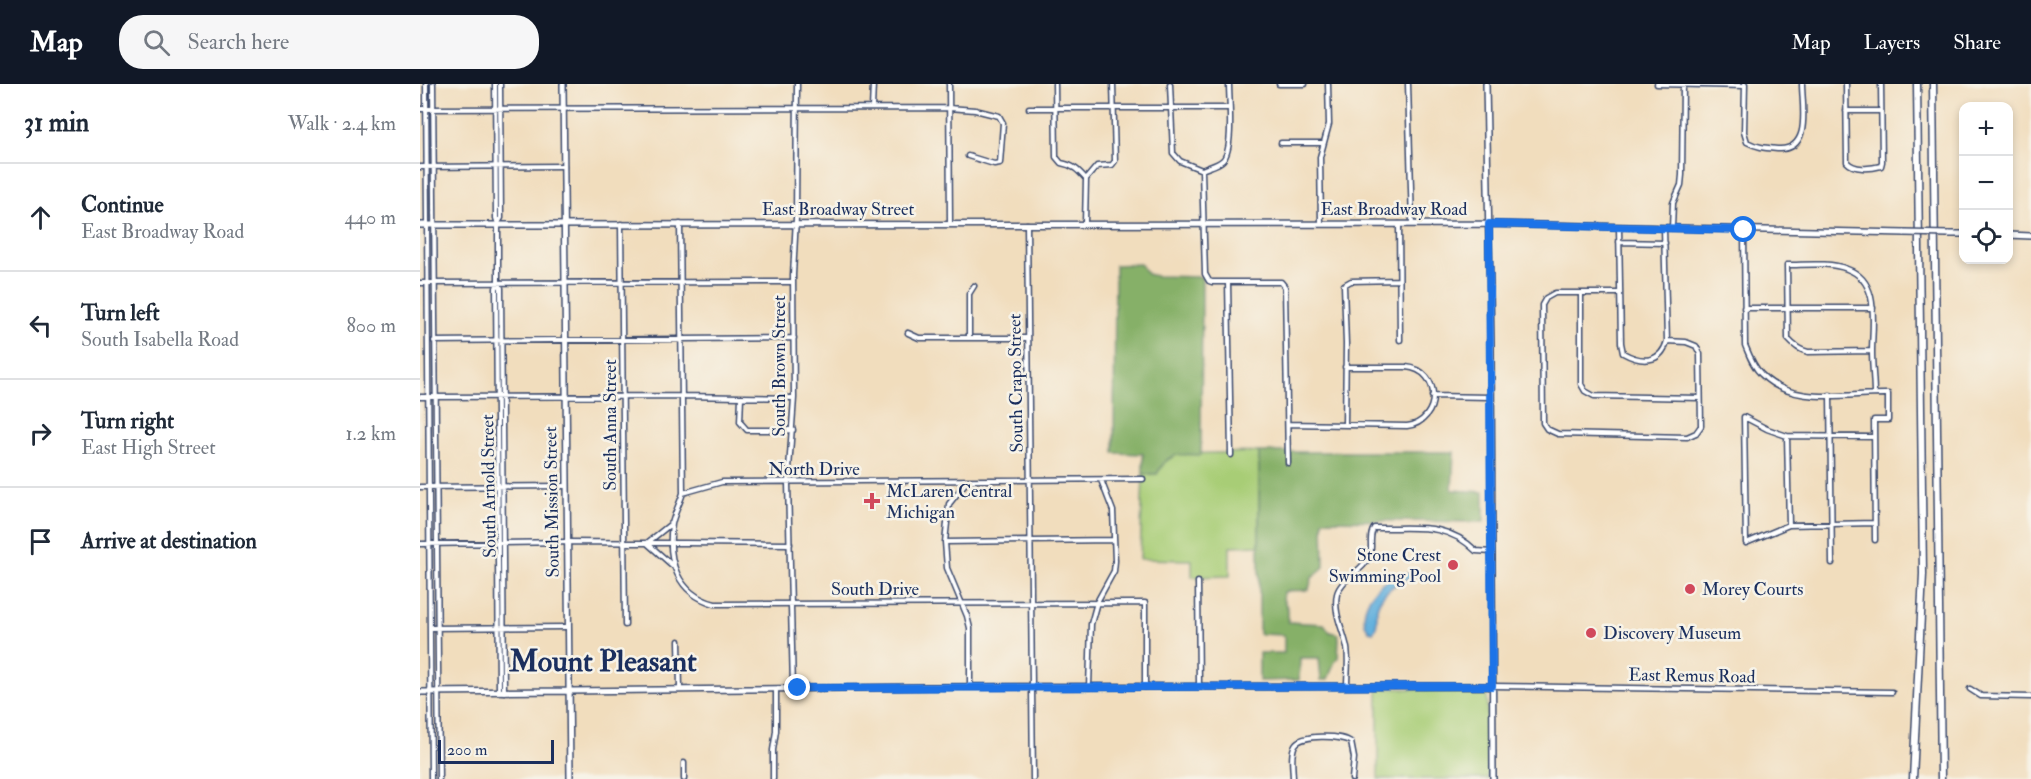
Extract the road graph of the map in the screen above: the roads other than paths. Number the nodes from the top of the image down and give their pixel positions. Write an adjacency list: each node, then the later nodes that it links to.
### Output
1 (426, 84): 27 (street)
2 (433, 84): 28 (street)
3 (495, 84): 29 (street)
4 (500, 84): 29 (street)
5 (563, 84): 30 (street, South Mission Street)
6 (797, 84): 31 (street, South Brown Street)
7 (873, 84): 32 (street)
8 (949, 84): 33 (street)
9 (1055, 84): 35 (street)
10 (1113, 84): 26 (street)
11 (1170, 84): 36 (street)
12 (1229, 84): 37 (street)
13 (1280, 84): 14 (street)
14 (1305, 84)
15 (1328, 84): 42 (street)
16 (1408, 84): 63 (street)
17 (1486, 84): 64 (street)
18 (1657, 84): 24 (street)
19 (1802, 84): 25 (street)
20 (1846, 84): 39 (street)
21 (1881, 84): 40 (street)
22 (1917, 84): 199 (highway)
23 (1933, 84): 200 (highway)
24 (1683, 85): 25 (street); 70 (street)
25 (1745, 85)
26 (1113, 107): 35 (street); 36 (street); 50 (street)
27 (426, 108): 28 (street); 38 (street); 47 (street)
28 (433, 108): 29 (street); 48 (street)
29 (498, 108): 30 (street); 44 (street, South Arnold Street)
30 (563, 108): 31 (street); 45 (street, South Mission Street)
31 (798, 108): 32 (street); 59 (street, South Brown Street)
32 (872, 108): 33 (street)
33 (949, 108): 43 (street); 51 (street)
34 (1029, 108): 35 (street)
35 (1056, 108): 50 (street)
36 (1171, 108): 37 (street); 49 (street)
37 (1229, 108): 49 (street)
38 (420, 109)
39 (1846, 111): 40 (street); 40 (street)
40 (1882, 111)
41 (1281, 143): 42 (street)
42 (1323, 143): 61 (street)
43 (968, 156)
44 (498, 166): 45 (street); 48 (street); 55 (street, South Arnold Street)
45 (564, 166): 56 (street, South Mission Street)
46 (420, 167): 47 (street)
47 (427, 167): 48 (street); 66 (street)
48 (434, 167): 67 (street)
49 (1202, 170): 54 (street)
50 (1086, 179): 53 (street)
51 (950, 223): 52 (street, East Broadway Street); 59 (street, East Broadway Street)
52 (1027, 223): 53 (street, East Broadway Street); 96 (street, South Crapo Street)
53 (1085, 223): 54 (street, East Broadway Street)
54 (1204, 223): 60 (street, East Broadway Street); 83 (street)
55 (498, 224): 56 (street, East Broadway Street); 67 (street, East Broadway Street); 78 (street, South Arnold Street)
56 (564, 224): 57 (street, East Broadway Street); 79 (street, South Mission Street)
57 (621, 224): 58 (street, East Broadway Street); 80 (street, South Anna Street)
58 (680, 224): 59 (street, East Broadway Street); 81 (street)
59 (795, 224): 82 (street, South Brown Street)
60 (1256, 224): 61 (street, East Broadway Road)
61 (1321, 224): 62 (street, East Broadway Road)
62 (1399, 224): 63 (street, East Broadway Road); 77 (street)
63 (1412, 224): 64 (street, East Broadway Road)
64 (1489, 224): 68 (street, East Broadway Road); 112 (street)
65 (420, 225): 66 (street, East Broadway Street)
66 (427, 225): 67 (street, East Broadway Street); 85 (street)
67 (434, 225): 86 (street)
68 (1619, 226): 69 (street, East Broadway Road); 75 (street)
69 (1664, 228): 70 (street, East Broadway Road); 76 (street)
70 (1672, 228): 71 (street, East Broadway Road)
71 (1744, 230): 72 (street, East Broadway Road, bridge); 90 (street)
72 (1959, 234)
73 (2013, 235): 74 (street)
74 (2031, 236)
75 (1619, 242): 76 (street); 88 (street)
76 (1665, 243): 104 (street)
77 (1399, 280): 101 (street); 106 (street)
78 (498, 282): 79 (street); 86 (street); 97 (street, South Arnold Street)
79 (565, 282): 80 (street); 98 (street, South Mission Street)
80 (622, 282): 81 (street); 99 (street, South Anna Street)
81 (680, 282): 82 (street); 100 (street)
82 (793, 282): 94 (street, South Brown Street)
83 (1228, 282): 121 (street); 127 (street)
84 (420, 283): 85 (street)
85 (428, 283): 86 (street); 102 (street)
86 (435, 283): 103 (street)
87 (974, 286): 95 (street)
88 (1620, 293): 89 (street); 104 (street)
89 (1581, 294): 120 (street); 120 (street)
90 (1744, 308): 92 (street); 108 (street)
91 (1873, 308): 92 (street); 92 (street); 105 (street)
92 (1787, 309): 105 (street)
93 (908, 333): 95 (street)
94 (794, 338): 100 (street); 119 (street, South Brown Street)
95 (969, 338): 96 (street)
96 (1028, 338): 130 (street, South Crapo Street)
97 (499, 339): 98 (street); 103 (street); 109 (street, South Arnold Street)
98 (565, 339): 99 (street); 116 (street, South Mission Street)
99 (623, 339): 100 (street); 117 (street, South Anna Street)
100 (681, 339): 110 (street)
101 (1400, 340)
102 (428, 341): 103 (street); 114 (street)
103 (435, 341): 115 (street)
104 (1667, 341): 120 (street)
105 (1872, 351): 107 (street)
106 (1345, 367): 111 (street); 122 (street)
107 (1874, 394): 108 (street); 125 (street)
108 (1830, 395): 126 (street)
109 (499, 396): 115 (street); 116 (street); 134 (street, South Arnold Street)
110 (682, 396): 117 (street); 118 (street); 139 (street)
111 (1432, 396): 112 (street); 122 (street)
112 (1490, 396): 157 (street)
113 (420, 397): 114 (street)
114 (428, 397): 115 (street); 137 (street)
115 (436, 397): 138 (street)
116 (566, 397): 117 (street); 135 (street, South Mission Street)
117 (624, 397): 150 (street, South Anna Street)
118 (741, 397): 119 (street); 123 (street)
119 (794, 398): 123 (street, South Brown Street)
120 (1700, 398)
121 (1288, 424): 122 (street); 128 (street)
122 (1345, 425)
123 (793, 430): 133 (street, South Brown Street)
124 (1787, 436): 126 (street); 143 (street); 143 (street)
125 (1874, 437): 126 (street); 141 (street)
126 (1831, 438): 142 (street)
127 (1231, 455)
128 (1288, 463)
129 (1143, 479): 131 (street, North Drive)
130 (1030, 480): 131 (street, North Drive); 132 (street, North Drive); 146 (street, South Crapo Street)
131 (1101, 480): 144 (street)
132 (967, 482): 133 (street, North Drive); 148 (street)
133 (788, 483): 139 (street, North Drive); 156 (street, South Brown Street)
134 (500, 485): 135 (street); 138 (street); 149 (street, South Arnold Street)
135 (567, 486): 147 (street, South Mission Street)
136 (420, 487): 137 (street)
137 (429, 487): 138 (street); 154 (street)
138 (436, 487): 155 (street)
139 (683, 493): 140 (street)
140 (672, 523): 151 (street); 152 (street)
141 (1874, 523): 142 (street); 145 (street)
142 (1831, 524): 143 (street); 158 (street)
143 (1789, 525)
144 (1114, 540): 146 (street); 162 (street)
145 (1875, 540)
146 (1030, 541): 148 (street); 161 (street, South Crapo Street)
147 (568, 542): 149 (street); 150 (street); 166 (street, South Mission Street)
148 (945, 542): 164 (street)
149 (500, 543): 155 (street); 169 (street, South Arnold Street)
150 (625, 543): 151 (street); 165 (street, South Anna Street)
151 (648, 543): 152 (street); 159 (street, South Drive)
152 (672, 543): 156 (street); 159 (street)
153 (420, 544): 154 (street)
154 (430, 544): 155 (street); 167 (street)
155 (437, 544): 168 (street)
156 (790, 544): 163 (street, South Brown Street)
157 (1492, 552): 172 (street); 173 (street)
158 (1832, 563)
159 (673, 566): 163 (street, South Drive)
160 (1198, 582): 171 (street)
161 (1031, 602): 162 (street, South Drive); 164 (street, South Drive); 175 (street, South Crapo Street)
162 (1097, 602): 176 (street); 177 (street, South Drive)
163 (791, 603): 164 (street, South Drive); 179 (street, South Brown Street)
164 (961, 603): 174 (street)
165 (626, 625)
166 (569, 627): 169 (street); 182 (street, South Mission Street)
167 (430, 628): 168 (street); 184 (street)
168 (437, 628): 169 (street); 185 (street)
169 (501, 628): 186 (street, South Arnold Street)
170 (679, 641): 178 (street)
171 (1199, 686): 172 (street); 177 (street)
172 (1347, 686): 173 (street)
173 (1492, 686): 187 (street, East Remus Road); 198 (street)
174 (970, 687): 175 (street); 179 (street)
175 (1033, 687): 176 (street); 195 (street, South Crapo Street)
176 (1089, 687): 177 (street)
177 (1146, 687)
178 (680, 688): 180 (street); 182 (street)
179 (793, 688): 180 (street)
180 (776, 689): 194 (street)
181 (1970, 689): 188 (street)
182 (569, 691): 186 (street); 192 (street, South Mission Street)
183 (420, 692): 184 (street)
184 (430, 692): 185 (street); 190 (street)
185 (438, 692): 186 (street); 191 (street)
186 (501, 692)
187 (1892, 692)
188 (2031, 697)
189 (684, 763): 193 (street)
190 (431, 779)
191 (439, 779)
192 (570, 779)
193 (684, 779)
194 (773, 779)
195 (1033, 779)
196 (1293, 779): 197 (street)
197 (1352, 779)
198 (1493, 779)
199 (1913, 779)
200 (1941, 779)

